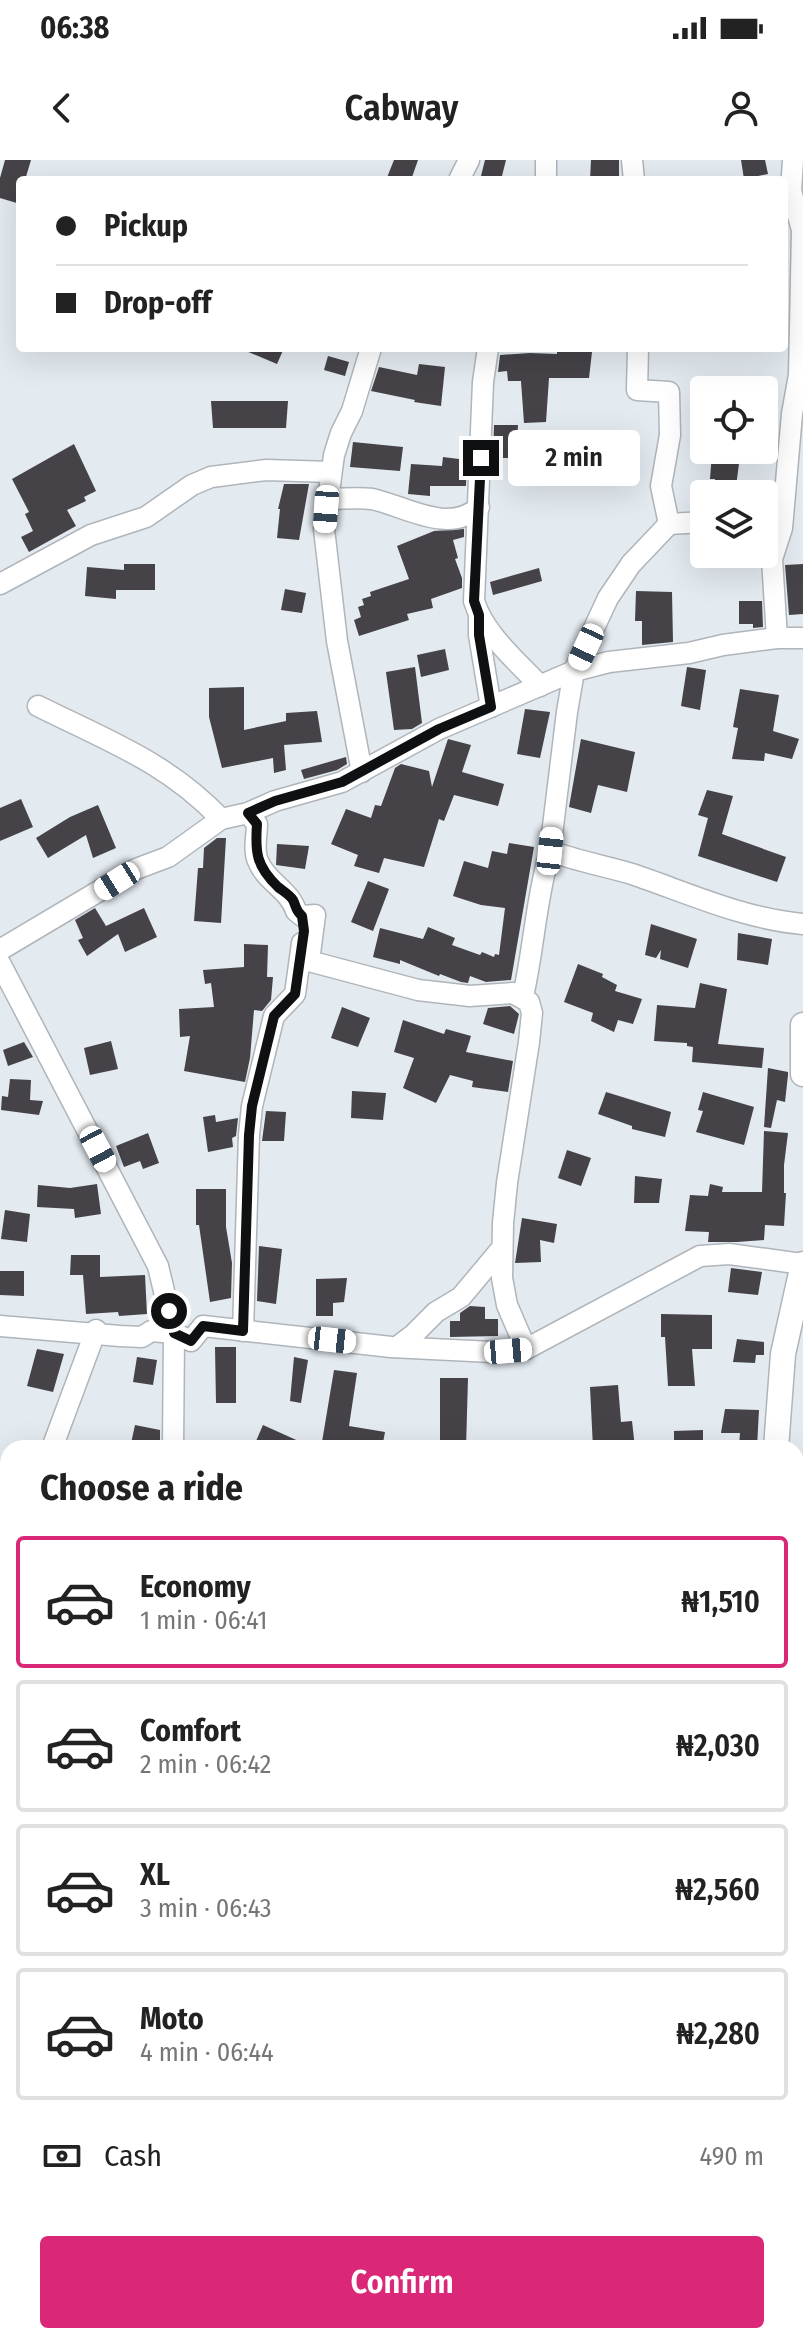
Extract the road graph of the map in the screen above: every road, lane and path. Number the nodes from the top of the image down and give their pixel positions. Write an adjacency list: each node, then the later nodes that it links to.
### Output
1 (793, 160): 2 (street)
2 (793, 188): 7 (street)
3 (370, 352): 6 (street)
4 (487, 352): 9 (street)
5 (638, 352): 11 (street)
6 (331, 472): 8 (street); 13 (street)
7 (778, 493)
8 (328, 499): 9 (street); 21 (street)
9 (479, 507): 14 (street)
10 (690, 523): 11 (street)
11 (669, 524): 17 (street)
12 (773, 568): 15 (street)
13 (0, 584)
14 (479, 615): 18 (street); 20 (street)
15 (777, 638): 16 (street); 17 (street)
16 (803, 638)
17 (574, 671): 18 (street); 24 (street)
18 (540, 686): 20 (street)
19 (38, 706): 23 (street)
20 (491, 707): 21 (street)
21 (362, 772): 22 (street)
22 (248, 813): 23 (street); 25 (street)
23 (221, 819): 27 (street)
24 (550, 851): 26 (street); 29 (street)
25 (302, 916): 29 (street); 35 (street)
26 (803, 924)
27 (0, 950)
28 (0, 963): 36 (street)
29 (523, 996): 32 (street)
30 (803, 1025): 31 (street)
31 (803, 1074)
32 (502, 1248): 38 (street); 39 (street)
33 (803, 1264): 39 (street); 42 (street)
34 (0, 1326): 37 (street)
35 (243, 1331): 36 (street); 38 (street)
36 (174, 1333): 37 (street); 41 (street)
37 (101, 1334): 40 (street)
38 (397, 1347): 39 (street)
39 (526, 1349)
40 (55, 1440)
41 (173, 1440)
42 (777, 1440)

